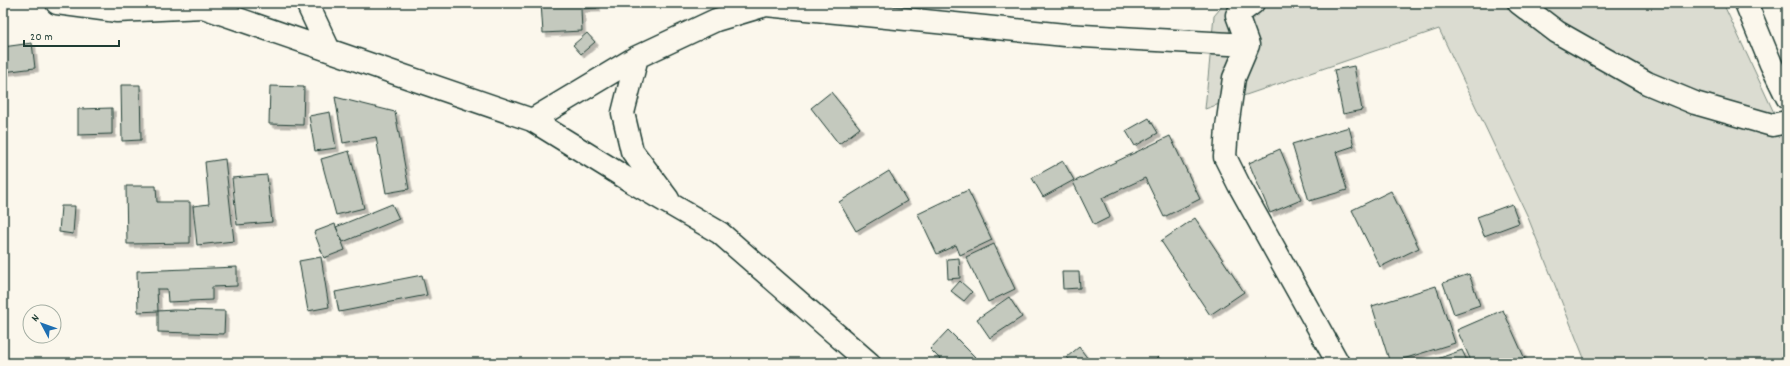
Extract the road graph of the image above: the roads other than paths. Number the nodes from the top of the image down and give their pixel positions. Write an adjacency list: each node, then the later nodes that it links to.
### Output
1 (57, 3): 7 (street)
2 (307, 3): 9 (street)
3 (1253, 3): 8 (street)
4 (1519, 3): 13 (street)
5 (1746, 3): 11 (street)
6 (766, 4): 8 (street); 10 (street)
7 (204, 5): 9 (street)
8 (1248, 45): 16 (street)
9 (329, 50): 12 (street)
10 (637, 57): 12 (street); 14 (street)
11 (1787, 97)
12 (532, 120): 14 (street)
13 (1787, 122)
14 (674, 206): 15 (street)
15 (869, 363)
16 (1338, 363)

